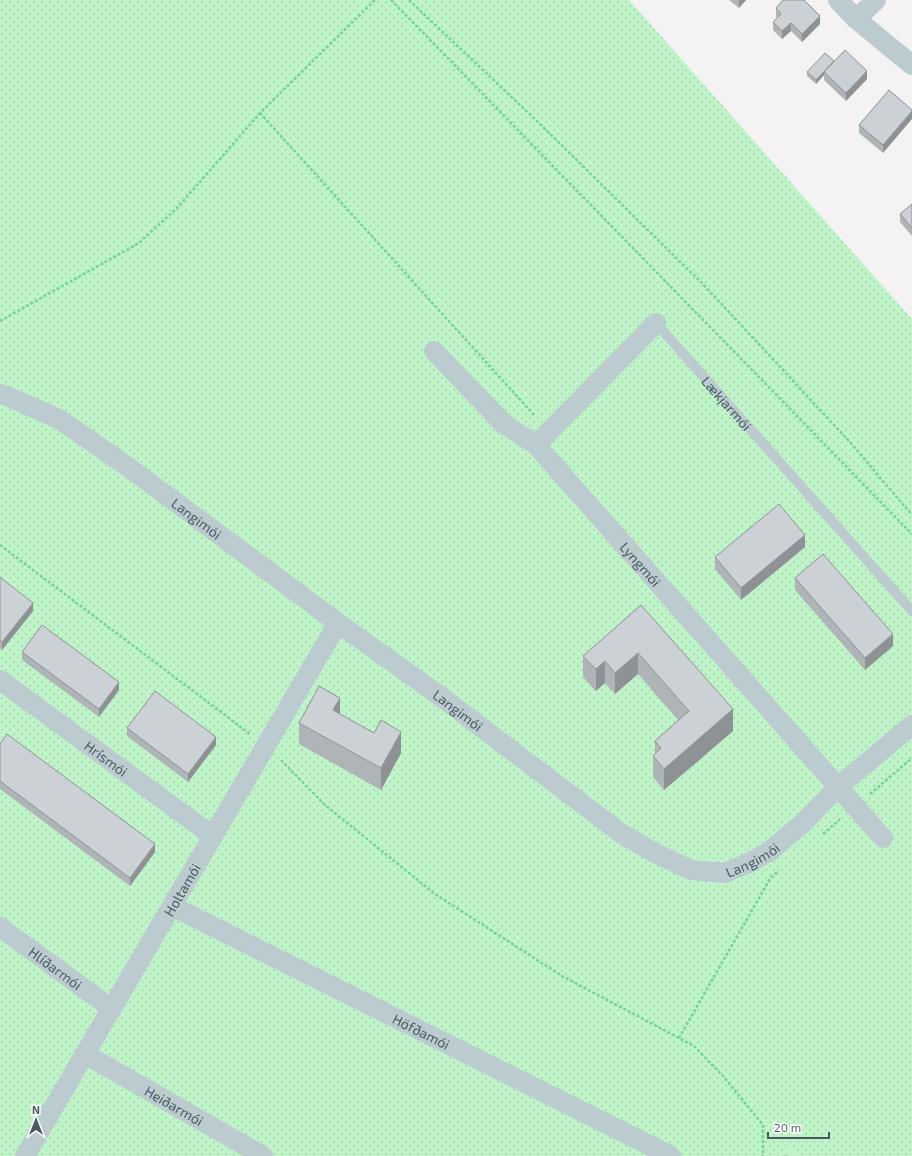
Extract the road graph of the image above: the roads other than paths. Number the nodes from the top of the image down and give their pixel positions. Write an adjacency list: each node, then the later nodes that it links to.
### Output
1 (838, 0): 3 (street)
2 (876, 0): 3 (street)
3 (856, 19): 4 (street)
4 (912, 66)
5 (656, 323): 8 (street, Lækjarmói); 9 (lane, Lækjarmói)
6 (434, 351): 8 (street, Lyngmói)
7 (0, 394): 10 (street, Langimói)
8 (543, 438): 13 (street, Lyngmói)
9 (912, 611)
10 (338, 623): 13 (street, Langimói); 14 (street, Holtamói)
11 (0, 680): 14 (street, Hrísmói)
12 (912, 726): 13 (street, Langimói)
13 (838, 787): 15 (street, Lyngmói)
14 (213, 836): 16 (street, Holtamói)
15 (883, 838)
16 (172, 906): 18 (street, Holtamói); 22 (street, Höfðamói)
17 (0, 927): 18 (street, Hlíðarmói)
18 (112, 1009): 19 (street, Holtamói)
19 (85, 1054): 20 (street, Holtamói); 21 (street, Heiðarmói)
20 (25, 1156)
21 (263, 1156)
22 (671, 1156)

